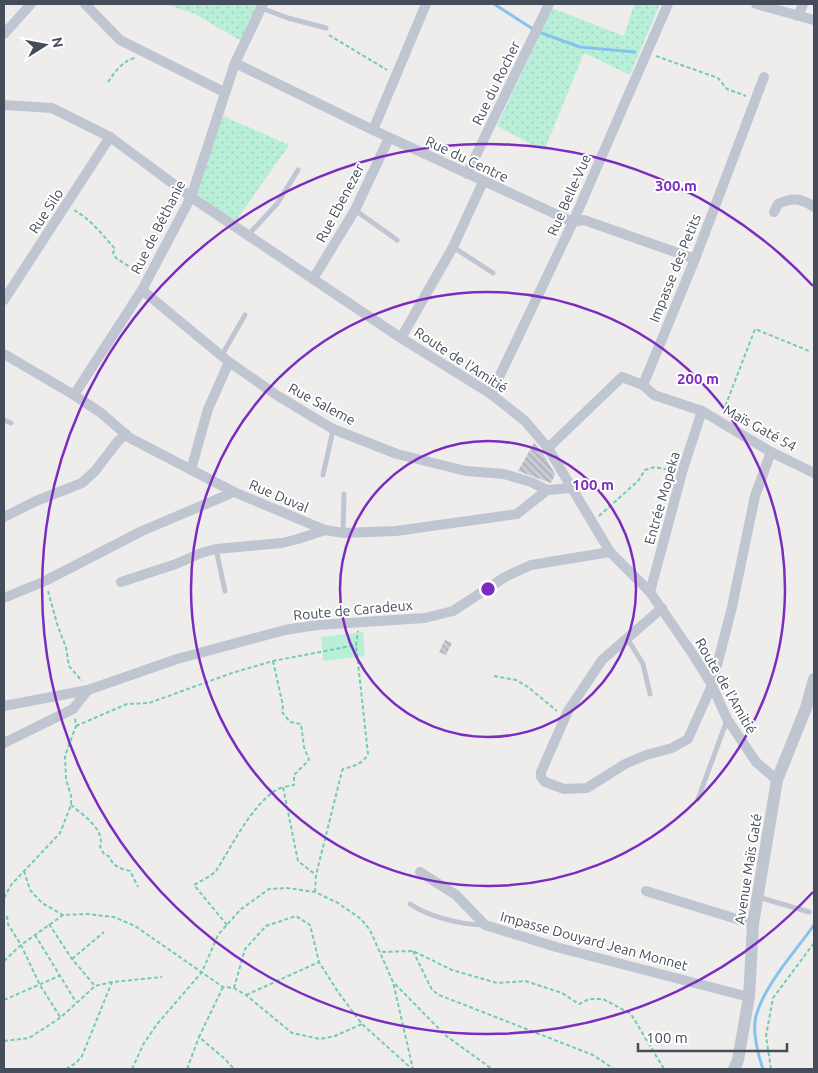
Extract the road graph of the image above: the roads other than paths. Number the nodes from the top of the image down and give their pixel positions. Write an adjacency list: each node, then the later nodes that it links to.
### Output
1 (31, 4): 12 (street)
2 (86, 4): 15 (street)
3 (426, 4): 17 (street)
4 (550, 4): 21 (street, Rue du Rocher)
5 (668, 4): 27 (street, Rue Belle-Vue)
6 (756, 4): 9 (street)
7 (803, 4): 9 (street)
8 (262, 6): 11 (lane); 13 (street, Rue de Béthanie)
9 (798, 16): 10 (street)
10 (814, 20)
11 (326, 28)
12 (4, 34)
13 (235, 63): 15 (street, Rue de Béthanie); 17 (street, Rue du Centre)
14 (764, 77): 31 (street, Impasse des Petits)
15 (224, 92): 23 (street, Rue de Béthanie)
16 (4, 106): 18 (street, Route de l'Amitié)
17 (373, 130): 19 (street, Rue du Centre)
18 (110, 137): 23 (street, Route de l'Amitié); 35 (street, Rue Silo)
19 (389, 138): 21 (street, Rue du Centre); 25 (street, Rue Ebenezer)
20 (298, 170): 28 (lane)
21 (467, 174): 22 (street, Rue du Centre)
22 (483, 182): 27 (street, Rue du Centre); 30 (street)
23 (191, 197): 28 (street, Route de l'Amitié); 34 (street, Rue de Béthanie)
24 (814, 207): 26 (street)
25 (355, 210): 29 (lane); 33 (street, Rue Ebenezer)
26 (774, 212)
27 (573, 222): 31 (street, Rue du Centre); 41 (street, Rue Belle-Vue)
28 (248, 235): 33 (street, Route de l'Amitié)
29 (398, 240)
30 (453, 247): 32 (lane); 37 (street)
31 (695, 259): 40 (street, Impasse des Petits)
32 (493, 273)
33 (313, 279): 37 (street, Route de l'Amitié)
34 (144, 286): 39 (street, Rue Saleme); 42 (street, Rue de Béthanie)
35 (4, 300)
36 (245, 315): 39 (lane)
37 (401, 338): 41 (street, Route de l'Amitié)
38 (4, 354): 42 (street, Rue Duval)
39 (225, 359): 46 (street, Rue Saleme); 50 (street)
40 (643, 385): 43 (street, Maïs Gaté 54); 48 (street, Maïs Gaté 54)
41 (491, 394): 48 (street, Route de l'Amitié)
42 (74, 395): 47 (street, Rue Duval)
43 (702, 412): 49 (street, Maïs Gaté 54); 64 (street, Entrée Mopeka)
44 (4, 420): 45 (lane)
45 (11, 423)
46 (333, 429): 52 (lane); 54 (street, Rue Saleme)
47 (126, 434): 50 (street, Rue Duval); 57 (street)
48 (548, 448): 53 (street, Route de l'Amitié)
49 (771, 452): 51 (street, Maïs Gaté 54); 69 (street)
50 (191, 470): 55 (street, Rue Duval)
51 (814, 473)
52 (323, 475)
53 (572, 488): 54 (street); 61 (street, Route de l'Amitié)
54 (547, 490): 59 (street, Rue Duval)
55 (234, 492): 58 (street, Rue Duval); 65 (street)
56 (344, 494): 59 (lane)
57 (4, 517)
58 (325, 530): 59 (street, Rue Duval); 60 (street)
59 (343, 533)
60 (216, 549): 62 (street); 63 (lane)
61 (610, 552): 64 (street, Route de l'Amitié); 70 (street, Route de Caradeux)
62 (121, 582)
63 (225, 591)
64 (650, 592): 66 (street, Route de l'Amitié)
65 (4, 598)
66 (662, 608): 67 (street); 69 (street, Route de l'Amitié)
67 (626, 638): 69 (street); 71 (lane)
68 (814, 679): 73 (street, Avenue Maïs Gaté)
69 (712, 684): 74 (street, Route de l'Amitié)
70 (88, 690): 72 (street, Route de Caradeux); 75 (street)
71 (650, 694)
72 (4, 706)
73 (810, 708): 76 (street, Avenue Maïs Gaté)
74 (727, 719): 76 (street, Route de l'Amitié); 77 (lane)
75 (4, 743)
76 (778, 780): 80 (street, Avenue Maïs Gaté)
77 (698, 799)
78 (420, 872): 84 (street, Impasse Douyard Jean Monnet)
79 (646, 891): 83 (street)
80 (758, 897): 82 (lane); 83 (street, Avenue Maïs Gaté)
81 (410, 904): 84 (lane)
82 (809, 912)
83 (753, 924): 85 (street, Avenue Maïs Gaté)
84 (485, 925): 85 (street, Impasse Douyard Jean Monnet)
85 (749, 997): 86 (street, Avenue Maïs Gaté)
86 (734, 1069)

